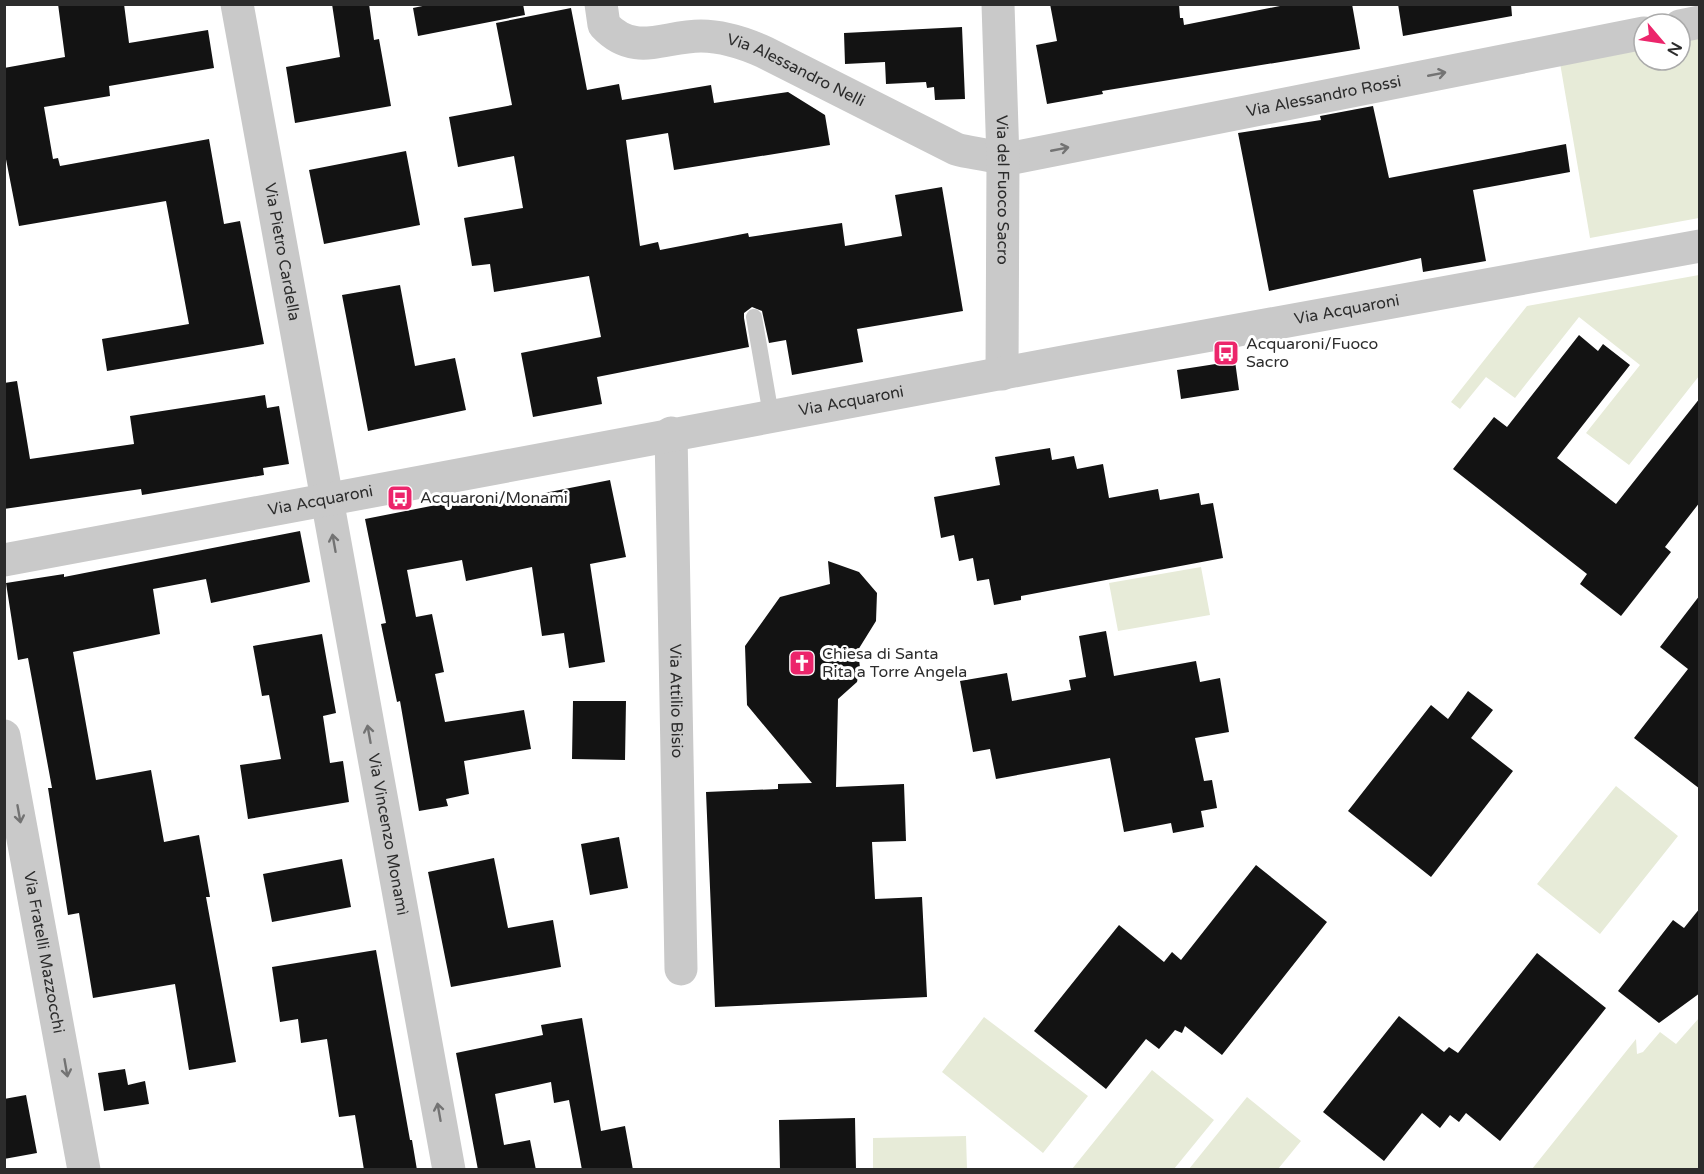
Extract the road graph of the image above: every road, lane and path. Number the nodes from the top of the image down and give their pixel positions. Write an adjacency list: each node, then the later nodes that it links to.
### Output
1 (237, 4): 11 (street, Via Pietro Cardella)
2 (601, 4): 5 (street, Via Alessandro Nelli)
3 (998, 4): 5 (street, Via del Fuoco Sacro)
4 (1632, 35): 5 (street, Via Alessandro Rossi, one-way to 4)
5 (1002, 160): 8 (street, Via del Fuoco Sacro)
6 (1700, 246): 8 (street, Via Acquaroni)
7 (754, 317): 9 (lane)
8 (1002, 374): 9 (street, Via Acquaroni)
9 (771, 415): 10 (street, Via Acquaroni)
10 (671, 433): 11 (street, Via Acquaroni); 14 (street, Via Attilio Bisio)
11 (326, 500): 12 (street, Via Acquaroni); 16 (street, Via Vincenzo Monamì, one-way to 11)
12 (4, 560)
13 (4, 736): 15 (street, Via Fratelli Mazzocchi, one-way to 15)
14 (681, 969)
15 (84, 1170)
16 (449, 1170)

